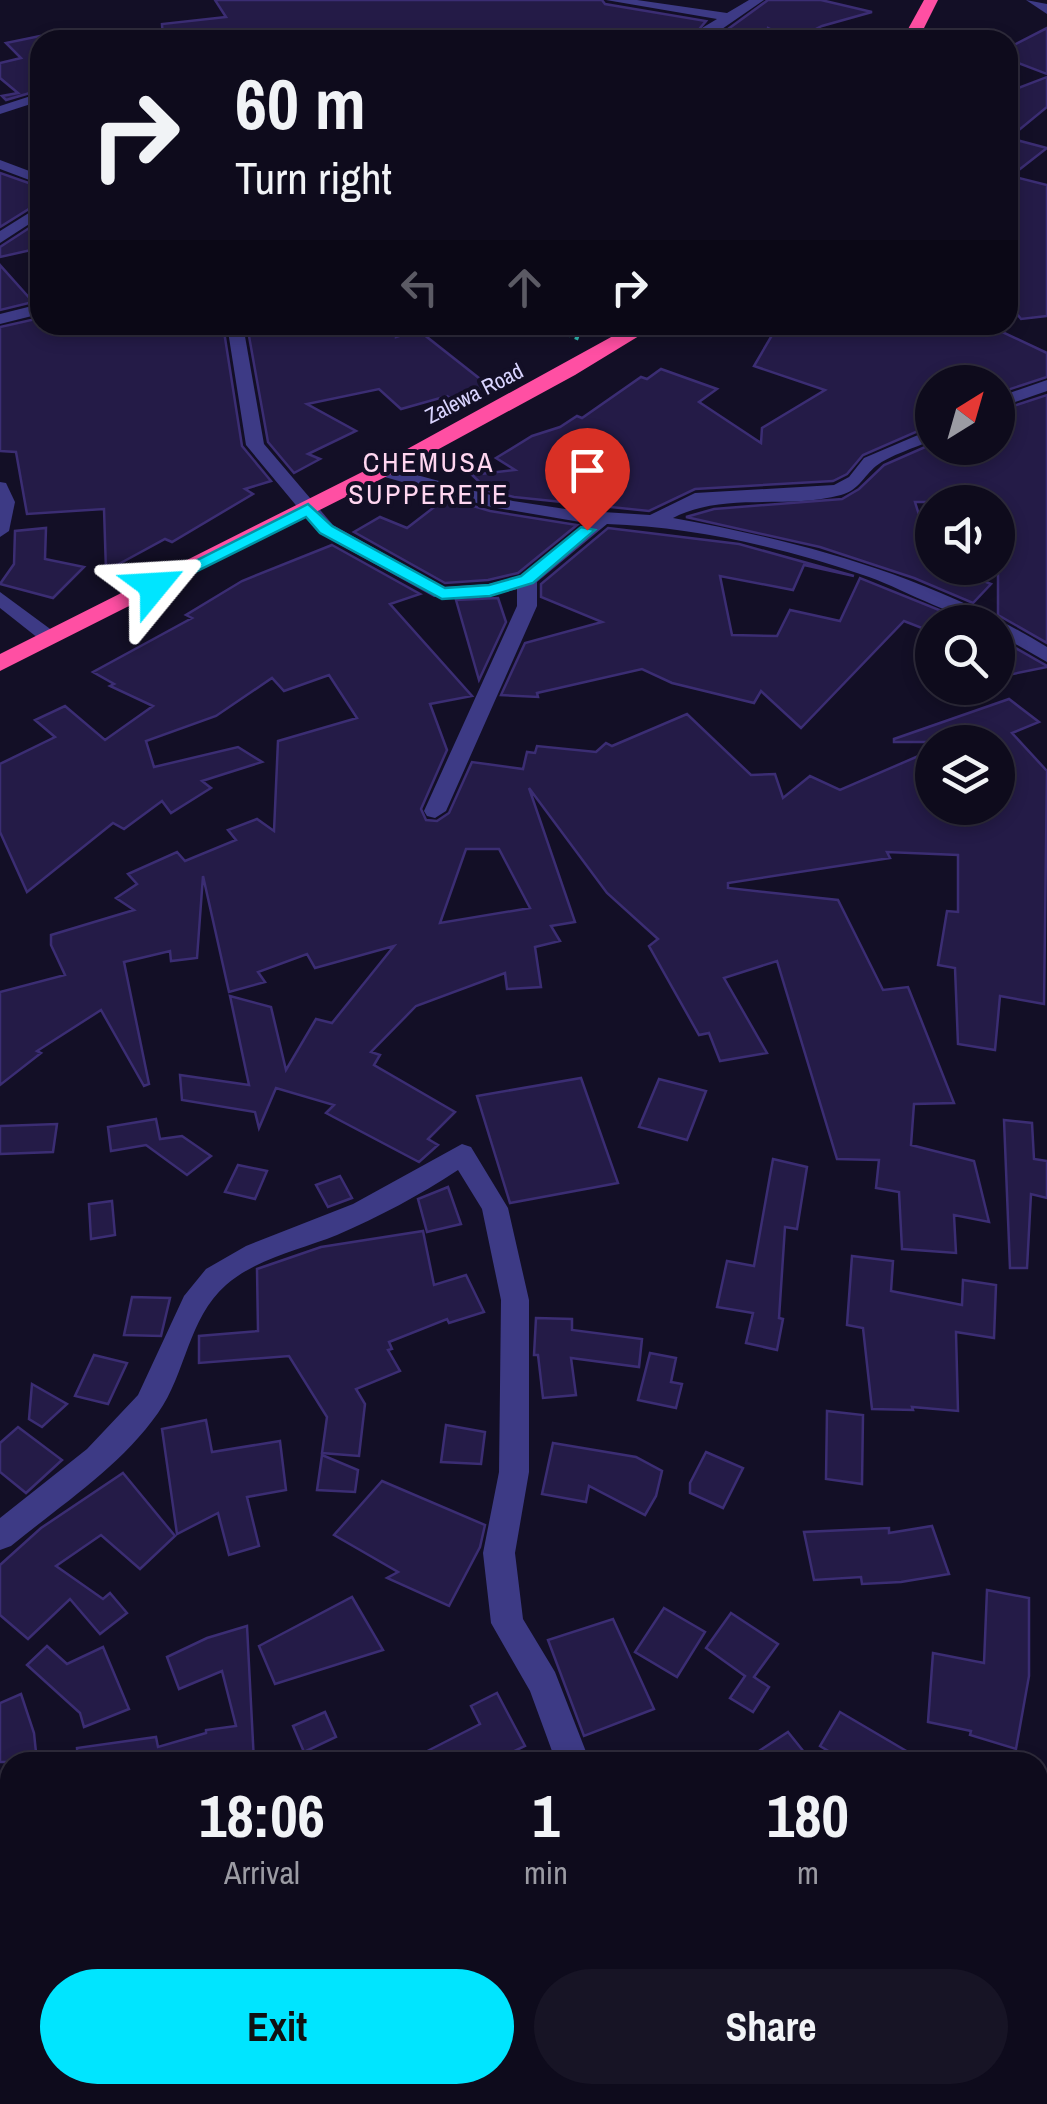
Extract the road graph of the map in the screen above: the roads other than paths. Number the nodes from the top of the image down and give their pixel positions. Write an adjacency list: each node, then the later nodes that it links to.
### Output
1 (612, 0): 6 (street)
2 (758, 0): 6 (street)
3 (932, 0): 8 (highway)
4 (1032, 0): 5 (street)
5 (1047, 10)
6 (728, 17): 7 (street)
7 (708, 30)
8 (916, 30)
9 (30, 100): 10 (street)
10 (0, 110)
11 (0, 164): 12 (street)
12 (30, 176)
13 (30, 217): 14 (street)
14 (0, 238)
15 (30, 312): 16 (street)
16 (0, 318)
17 (236, 335): 24 (street)
18 (630, 335): 22 (highway, Zalewa Road)
19 (1047, 386): 20 (street)
20 (1015, 397)
21 (915, 442): 26 (street)
22 (380, 470): 24 (highway, Zalewa Road); 25 (street)
23 (0, 487): 27 (street)
24 (308, 510): 28 (street); 32 (highway, Zalewa Road)
25 (602, 518): 26 (street); 28 (street)
26 (652, 521): 30 (street)
27 (0, 532)
28 (527, 580): 35 (street)
29 (0, 598): 32 (street)
30 (950, 605)
31 (1015, 636): 33 (street)
32 (50, 638): 34 (highway, Zalewa Road)
33 (1047, 656)
34 (0, 664)
35 (435, 811)
36 (0, 1536): 37 (street)
37 (569, 1752)

